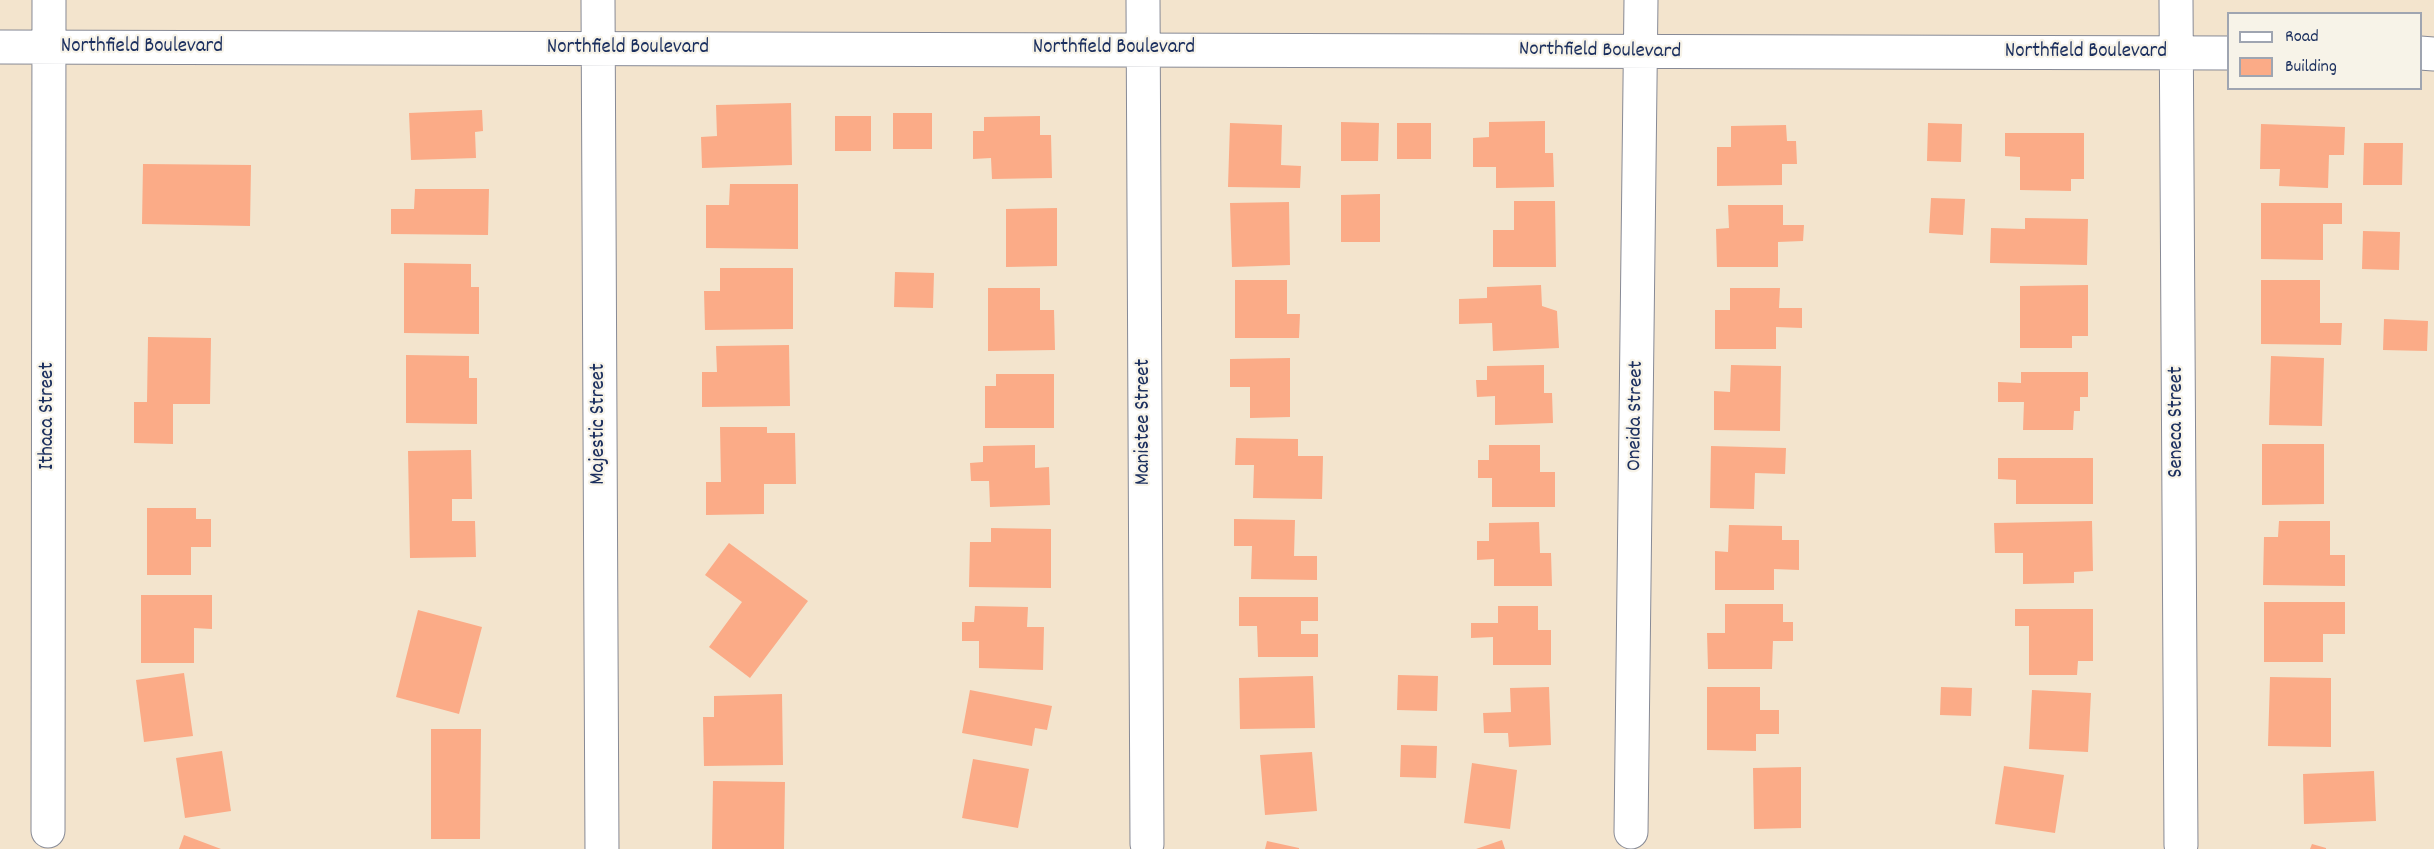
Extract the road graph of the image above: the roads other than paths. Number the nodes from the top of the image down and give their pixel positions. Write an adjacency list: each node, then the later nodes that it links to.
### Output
1 (49, 0): 7 (street, Ithaca Street)
2 (598, 0): 8 (street, Majestic Street)
3 (1143, 0): 9 (street, Manistee Street)
4 (1641, 0): 10 (street, Oneida Street)
5 (2175, 0): 11 (street, Seneca Street)
6 (0, 47): 7 (street, Northfield Boulevard)
7 (50, 48): 8 (street, Northfield Boulevard); 13 (street, Ithaca Street)
8 (598, 49): 9 (street, Northfield Boulevard); 17 (street, Majestic Street)
9 (1143, 49): 10 (street, Northfield Boulevard); 15 (street, Manistee Street)
10 (1640, 52): 11 (street, Northfield Boulevard); 14 (street, Oneida Street)
11 (2176, 53): 12 (street, Northfield Boulevard); 16 (street, Seneca Street)
12 (2227, 53)
13 (48, 831)
14 (1631, 832)
15 (1147, 844)
16 (2181, 845)
17 (602, 849)

